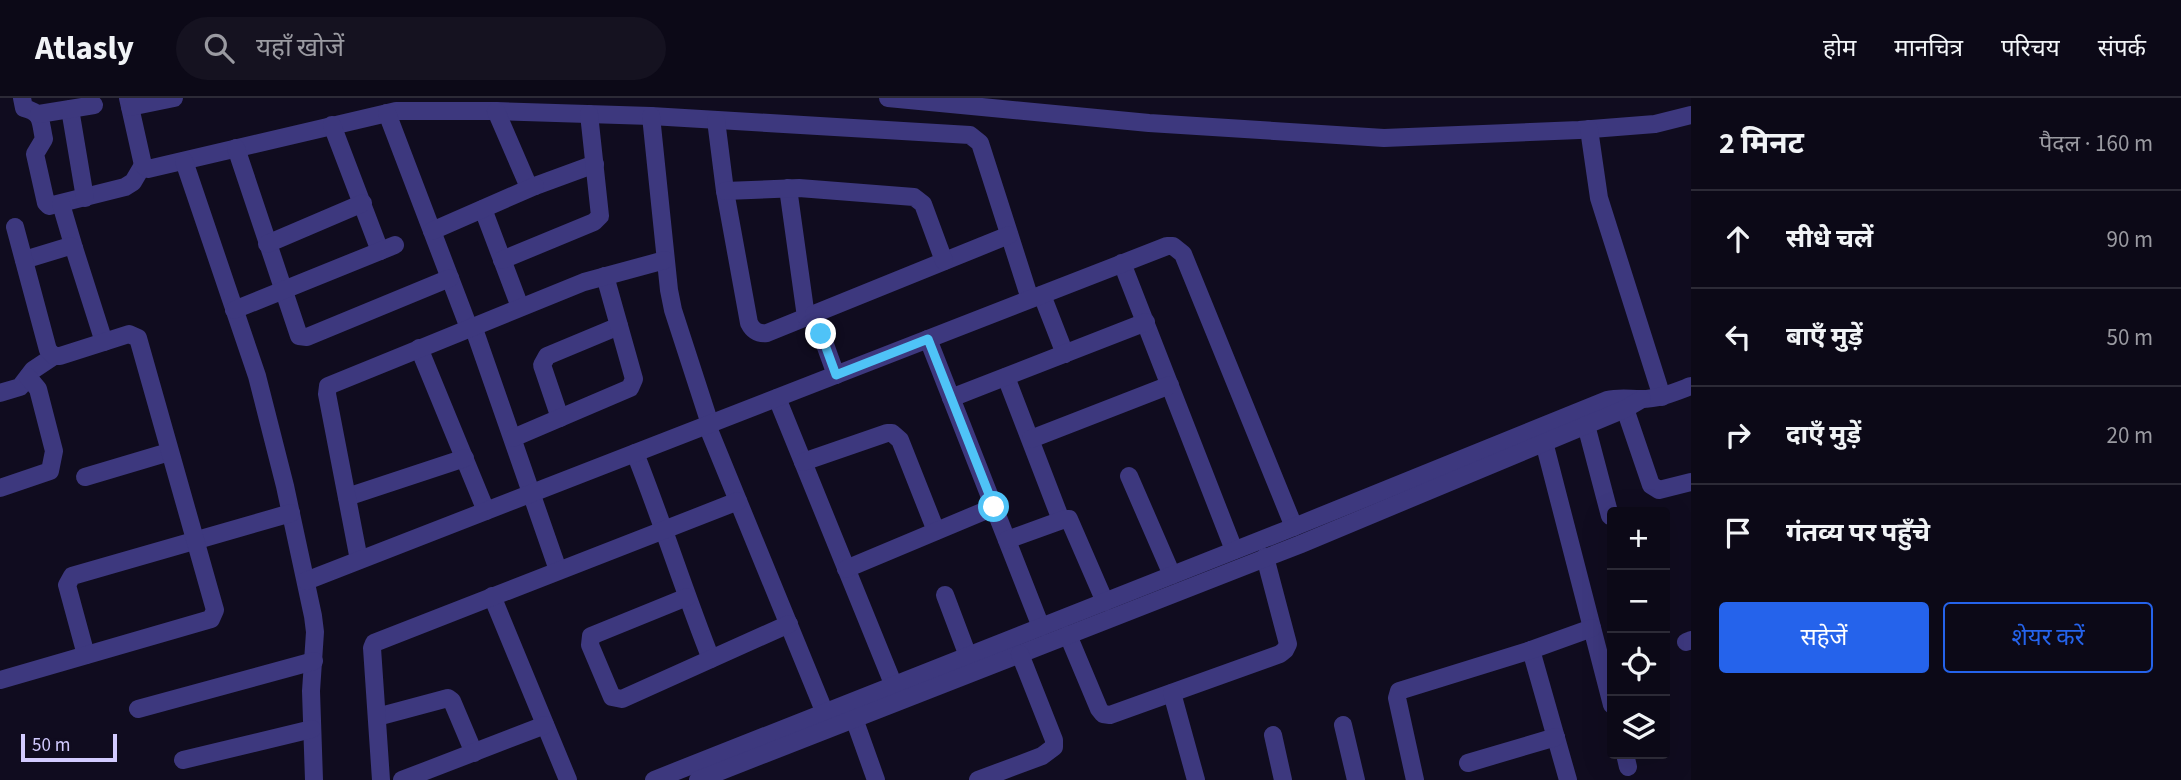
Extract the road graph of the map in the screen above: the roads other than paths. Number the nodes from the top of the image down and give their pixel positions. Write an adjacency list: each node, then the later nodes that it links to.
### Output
1 (22, 98): 9 (street)
2 (174, 98): 4 (street)
3 (888, 98): 15 (street)
4 (129, 103): 19 (street)
5 (94, 105): 6 (street)
6 (70, 109): 9 (street); 23 (street)
7 (496, 111): 8 (street); 10 (street); 20 (street)
8 (387, 113): 14 (street); 28 (street)
9 (39, 114): 25 (street)
10 (589, 114): 12 (street); 18 (street)
11 (1691, 115): 15 (street)
12 (651, 116): 13 (street); 34 (street)
13 (716, 120): 22 (street); 29 (street)
14 (332, 125): 16 (street); 24 (street)
15 (1590, 129): 58 (street)
16 (236, 148): 17 (street); 30 (street)
17 (184, 161): 19 (street); 42 (street)
18 (595, 164): 20 (street); 33 (street)
19 (143, 165): 23 (street)
20 (535, 186): 26 (street)
21 (788, 188): 22 (street); 35 (street); 43 (street)
22 (725, 191): 43 (street)
23 (85, 198): 25 (street)
24 (363, 203): 30 (street); 39 (street)
25 (61, 204): 31 (street)
26 (483, 209): 28 (street); 33 (street)
27 (15, 227): 32 (street)
28 (432, 231): 38 (street)
29 (1009, 234): 35 (street); 40 (street)
30 (267, 244): 39 (street)
31 (74, 248): 32 (street); 48 (street)
32 (24, 260): 51 (street)
33 (502, 260): 41 (street)
34 (665, 260): 37 (street); 63 (street)
35 (944, 261): 43 (street)
36 (1122, 263): 40 (street); 44 (street); 84 (street)
37 (605, 276): 41 (street); 45 (street)
38 (450, 278): 39 (street); 46 (street)
39 (282, 291): 42 (street)
40 (1036, 297): 47 (street); 50 (street)
41 (520, 307): 46 (street)
42 (234, 310): 82 (street)
43 (810, 316): 52 (street)
44 (1146, 323): 50 (street); 55 (street)
45 (619, 326): 62 (street); 62 (street)
46 (471, 327): 49 (street); 65 (street)
47 (928, 339): 52 (street); 60 (street)
48 (104, 342): 51 (street); 68 (street)
49 (419, 348): 70 (street); 77 (street)
50 (1065, 354): 54 (street)
51 (54, 355): 53 (street)
52 (836, 375): 59 (street)
53 (28, 377): 57 (street); 75 (street)
54 (1006, 377): 60 (street); 66 (street)
55 (1170, 385): 66 (street); 89 (street)
56 (1691, 386): 58 (street)
57 (0, 393)
58 (1662, 397): 61 (street)
59 (777, 398): 63 (street); 71 (street)
60 (951, 398): 79 (street)
61 (1623, 403): 64 (street); 74 (street); 84 (street)
62 (560, 418): 65 (street)
63 (708, 424): 69 (street); 78 (street)
64 (1586, 425): 67 (street); 80 (street)
65 (513, 438): 76 (street)
66 (1031, 439): 83 (street)
67 (1544, 442): 90 (street); 102 (street)
68 (169, 452): 73 (street); 88 (street)
69 (635, 453): 76 (street); 85 (street)
70 (465, 458): 77 (street); 81 (street)
71 (803, 462): 86 (street); 92 (street)
72 (1129, 476): 94 (street)
73 (85, 477)
74 (1691, 482)
75 (0, 488)
76 (532, 493): 81 (street); 93 (street)
77 (347, 497): 91 (street)
78 (738, 501): 85 (street); 100 (street)
79 (994, 507): 86 (street); 87 (street)
80 (1608, 507)
81 (486, 511): 91 (street)
82 (291, 513): 88 (street); 95 (street)
83 (1061, 520): 87 (street); 99 (street)
84 (1294, 527): 89 (street)
85 (665, 529): 93 (street); 98 (street)
86 (936, 531): 92 (street)
87 (1007, 540): 101 (street)
88 (195, 542): 106 (street); 106 (street)
89 (1234, 550): 94 (street)
90 (1265, 557): 103 (street); 112 (street)
91 (359, 560): 95 (street)
92 (846, 569): 111 (street)
93 (558, 570): 97 (street)
94 (1172, 575): 99 (street)
95 (306, 581): 109 (street)
96 (945, 595): 107 (street)
97 (492, 596): 116 (street); 118 (street)
98 (687, 597): 108 (street); 108 (street)
99 (1105, 602): 101 (street)
100 (789, 625): 108 (street); 117 (street)
101 (1041, 627): 107 (street)
102 (1592, 628): 104 (street); 113 (street)
103 (1068, 635): 105 (street); 112 (street)
104 (1531, 650): 122 (street); 138 (street)
105 (1020, 654): 115 (street); 126 (street)
106 (86, 655): 110 (street)
107 (968, 656): 111 (street)
108 (711, 659)
109 (314, 661): 114 (street); 120 (street)
110 (0, 680)
111 (894, 686): 115 (street)
112 (1172, 693): 135 (street)
113 (1610, 696)
114 (138, 709)
115 (852, 711): 117 (street); 133 (street)
116 (377, 717): 123 (street); 128 (street)
117 (828, 720): 131 (street); 132 (street)
118 (545, 725): 123 (street); 130 (street)
119 (1343, 725): 137 (street)
120 (312, 729): 124 (street); 127 (street)
121 (1273, 736): 136 (street)
122 (1556, 737): 125 (street); 139 (street)
123 (474, 752): 129 (street)
124 (183, 760)
125 (1468, 762)
126 (1013, 774): 134 (street)
127 (314, 780)
128 (381, 780)
129 (402, 780)
130 (568, 780)
131 (654, 780)
132 (698, 780)
133 (876, 780)
134 (978, 780)
135 (1196, 780)
136 (1283, 780)
137 (1356, 780)
138 (1415, 780)
139 (1568, 780)

